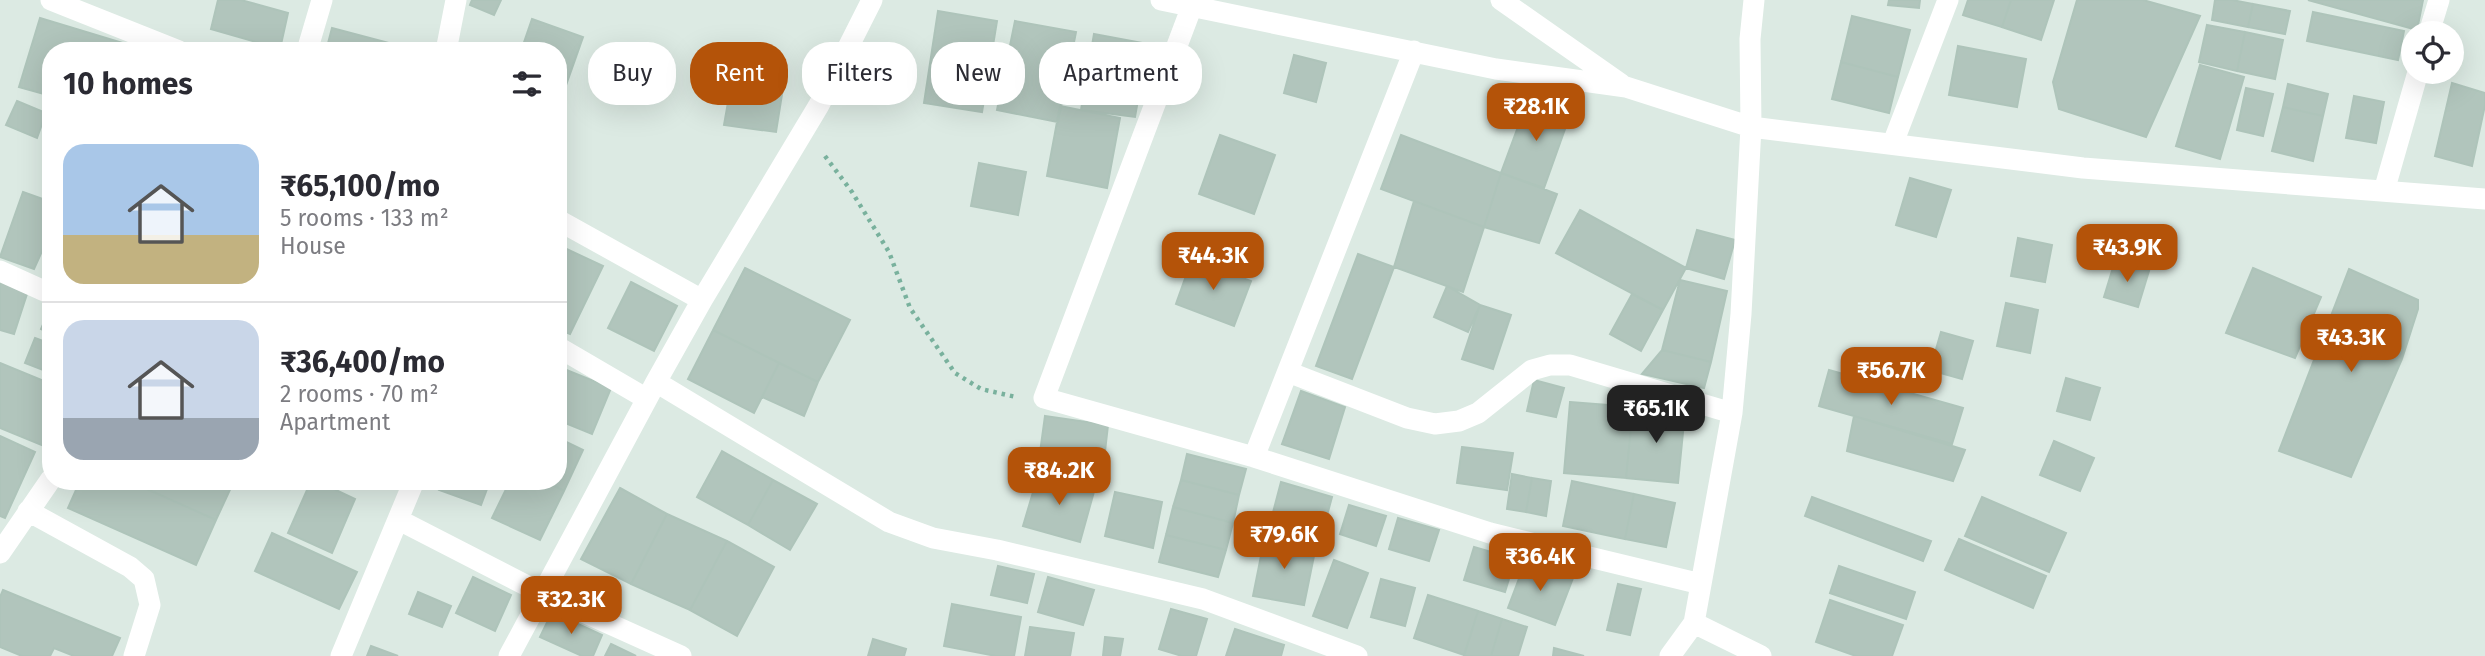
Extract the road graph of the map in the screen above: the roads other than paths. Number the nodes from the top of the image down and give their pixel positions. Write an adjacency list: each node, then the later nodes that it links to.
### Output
1 (51, 0): 12 (street)
2 (321, 0): 13 (street)
3 (456, 0): 14 (street)
4 (872, 0): 25 (street)
5 (1161, 0): 10 (street)
6 (1501, 0): 17 (street)
7 (1755, 0): 18 (street)
8 (1948, 0): 19 (street)
9 (2439, 0): 11 (street)
10 (1192, 6): 15 (street); 30 (street)
11 (2433, 21)
12 (156, 42)
13 (309, 42)
14 (448, 42)
15 (1414, 51): 17 (street); 27 (street)
16 (2415, 84): 20 (street)
17 (1626, 88): 18 (street)
18 (1751, 127): 19 (street); 29 (street)
19 (1893, 143): 20 (street)
20 (2384, 191): 21 (street)
21 (2485, 199)
22 (567, 225): 25 (street)
23 (0, 271): 24 (street)
24 (42, 290)
25 (702, 300): 28 (street)
26 (567, 351): 28 (street)
27 (1288, 372): 29 (street); 30 (street)
28 (651, 391): 37 (street); 43 (street)
29 (1732, 413): 36 (street)
30 (1254, 457): 36 (street)
31 (43, 490): 33 (street)
32 (410, 490): 34 (street)
33 (29, 511): 35 (street); 40 (street)
34 (398, 520): 37 (street); 41 (street)
35 (0, 553)
36 (1701, 584): 38 (street)
37 (541, 593): 39 (street); 42 (street)
38 (1694, 623): 44 (street); 45 (street)
39 (676, 655)
40 (134, 656)
41 (341, 656)
42 (509, 656)
43 (1357, 656)
44 (1670, 656)
45 (1761, 656)

